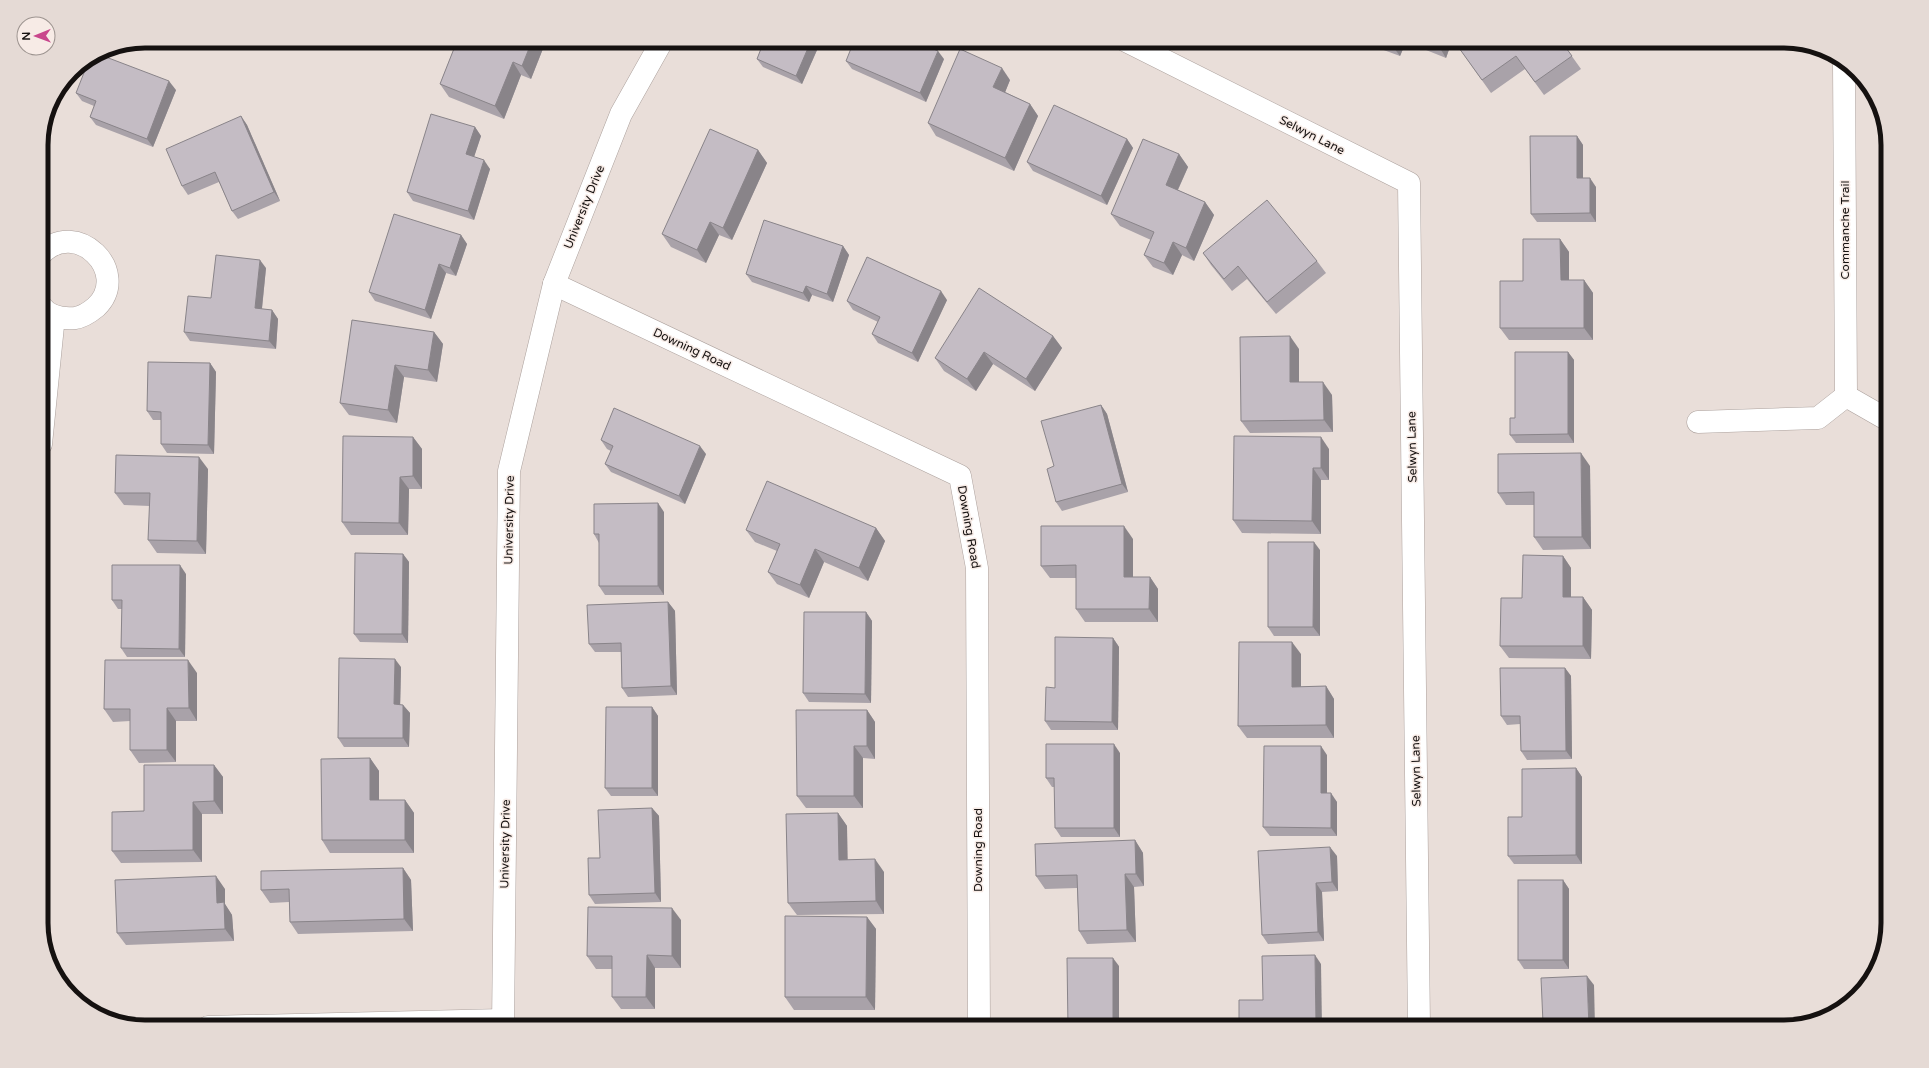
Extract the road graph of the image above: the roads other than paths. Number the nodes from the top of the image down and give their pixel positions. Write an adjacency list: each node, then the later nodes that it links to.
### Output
1 (658, 48): 5 (street, University Drive)
2 (1140, 48): 12 (street, Selwyn Lane)
3 (1844, 69): 7 (street, Commanche Trail)
4 (48, 249): 6 (street)
5 (554, 284): 10 (street, University Drive); 11 (street, Downing Road)
6 (48, 311)
7 (1846, 396): 8 (street); 9 (street)
8 (1881, 416)
9 (1698, 422)
10 (503, 1020)
11 (979, 1020)
12 (1419, 1020)

